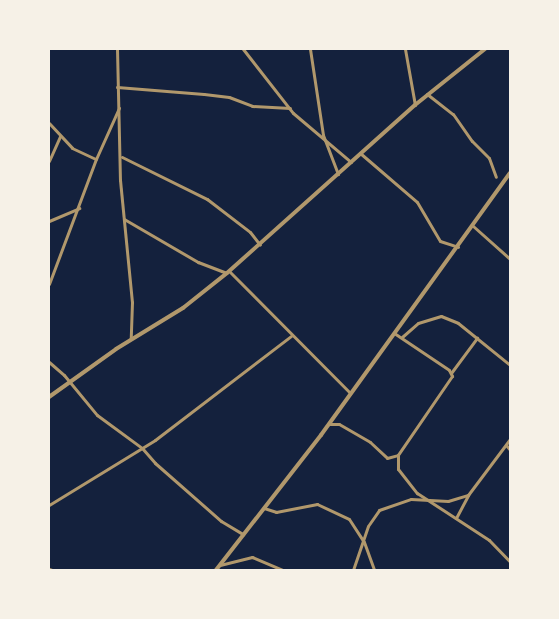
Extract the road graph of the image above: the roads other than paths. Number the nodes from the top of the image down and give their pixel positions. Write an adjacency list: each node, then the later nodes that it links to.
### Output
1 (117, 49): 6 (street)
2 (243, 49): 10 (street)
3 (310, 49): 13 (street)
4 (405, 49): 8 (street)
5 (485, 49): 7 (street)
6 (118, 87): 9 (street); 10 (street)
7 (427, 94): 8 (street); 21 (street)
8 (414, 105): 14 (street)
9 (120, 106): 15 (street); 16 (street)
10 (290, 108): 13 (street)
11 (49, 123): 12 (street)
12 (60, 135): 16 (street); 17 (street)
13 (325, 140): 18 (street); 19 (street)
14 (360, 153): 18 (street); 27 (street)
15 (122, 157): 23 (street); 26 (street)
16 (96, 160): 22 (street)
17 (49, 161)
18 (351, 162): 19 (street)
19 (338, 174): 26 (street)
20 (510, 174): 25 (street)
21 (496, 177)
22 (79, 208): 24 (street); 30 (street)
23 (124, 218): 29 (street); 35 (street)
24 (49, 221)
25 (473, 226): 27 (street); 28 (street)
26 (260, 245): 29 (street)
27 (458, 247): 31 (street)
28 (510, 259)
29 (228, 272): 32 (street); 35 (street)
30 (49, 284)
31 (393, 332): 33 (street); 40 (street)
32 (291, 336): 40 (street); 45 (street)
33 (402, 338): 34 (street); 38 (street)
34 (477, 338): 37 (street); 38 (street)
35 (131, 339): 39 (street)
36 (49, 362): 39 (street)
37 (510, 365)
38 (451, 373): 47 (street)
39 (68, 382): 41 (street); 45 (street)
40 (350, 393): 42 (street)
41 (49, 397)
42 (329, 424): 47 (street); 51 (street)
43 (510, 439): 44 (street)
44 (506, 445): 46 (street); 48 (street)
45 (142, 448): 50 (street); 53 (street)
46 (510, 450)
47 (398, 456): 49 (street)
48 (468, 495): 49 (street); 52 (street)
49 (429, 501): 52 (street); 54 (street)
50 (49, 505)
51 (264, 508): 53 (street); 54 (street)
52 (456, 518): 55 (street)
53 (243, 534): 56 (street)
54 (364, 542): 59 (street); 60 (street)
55 (510, 562)
56 (220, 565): 57 (street); 58 (street)
57 (216, 570)
58 (282, 570)
59 (353, 570)
60 (374, 570)

